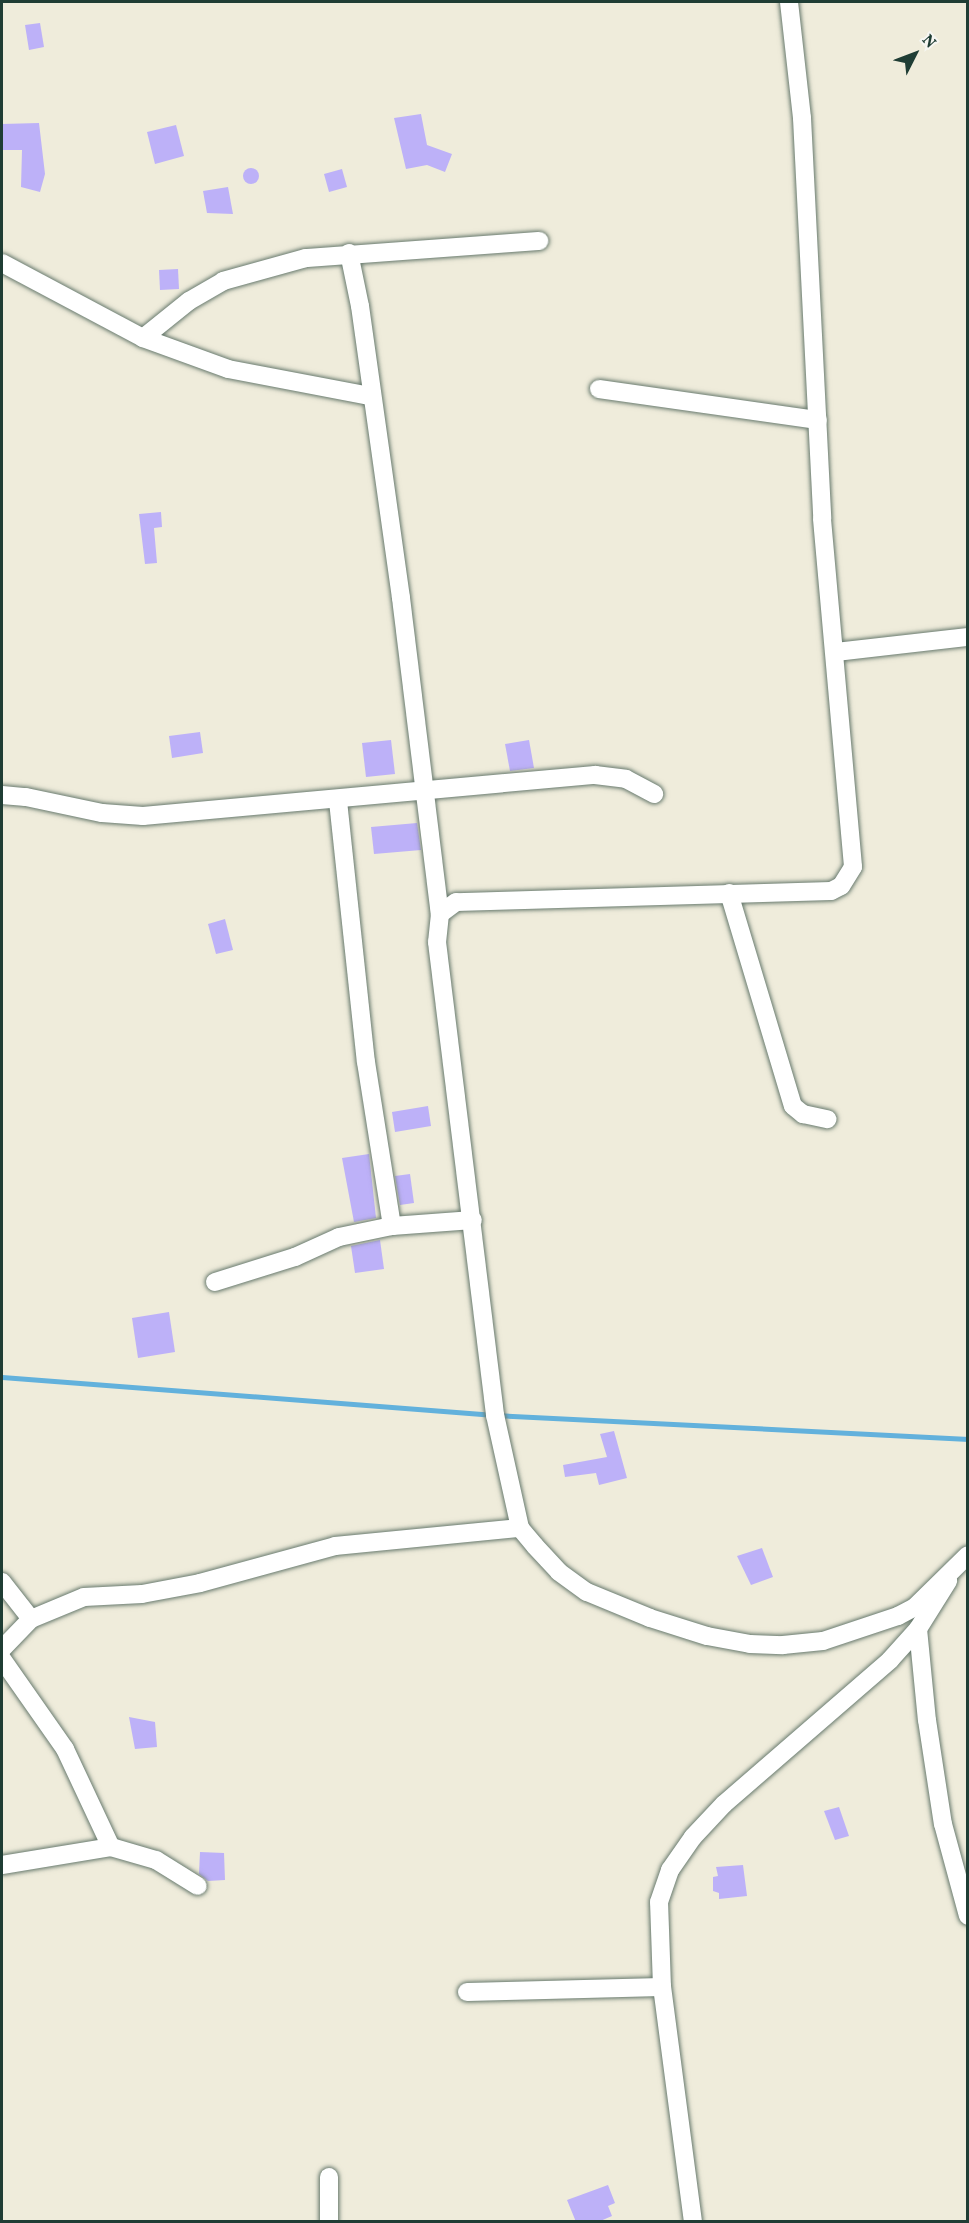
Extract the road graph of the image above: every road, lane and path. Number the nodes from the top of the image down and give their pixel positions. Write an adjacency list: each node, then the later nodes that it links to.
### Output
1 (789, 2): 8 (street)
2 (539, 240): 3 (street)
3 (349, 253): 5 (street); 7 (street)
4 (2, 263): 5 (street)
5 (143, 338): 7 (street)
6 (599, 389): 8 (street)
7 (370, 396): 11 (street)
8 (818, 420): 10 (street)
9 (968, 637): 10 (street)
10 (836, 652): 15 (street)
11 (424, 792): 12 (street); 14 (street); 16 (street)
12 (654, 794)
13 (2, 795): 14 (street)
14 (338, 801): 19 (street)
15 (729, 893): 16 (street); 17 (street)
16 (440, 914): 18 (street)
17 (827, 1119)
18 (473, 1220): 19 (street); 21 (street)
19 (392, 1226): 20 (street)
20 (215, 1282)
21 (520, 1528): 22 (street); 24 (street)
22 (962, 1561): 25 (street)
23 (2, 1582): 24 (street)
24 (31, 1619): 26 (street)
25 (918, 1629): 31 (street); 32 (street)
26 (2, 1649)
27 (2, 1659): 28 (street)
28 (111, 1847): 29 (street); 30 (street)
29 (2, 1865)
30 (198, 1886)
31 (968, 1916)
32 (662, 1987): 33 (street); 36 (street)
33 (467, 1992)
34 (329, 2177): 35 (street)
35 (329, 2222)
36 (693, 2222)

